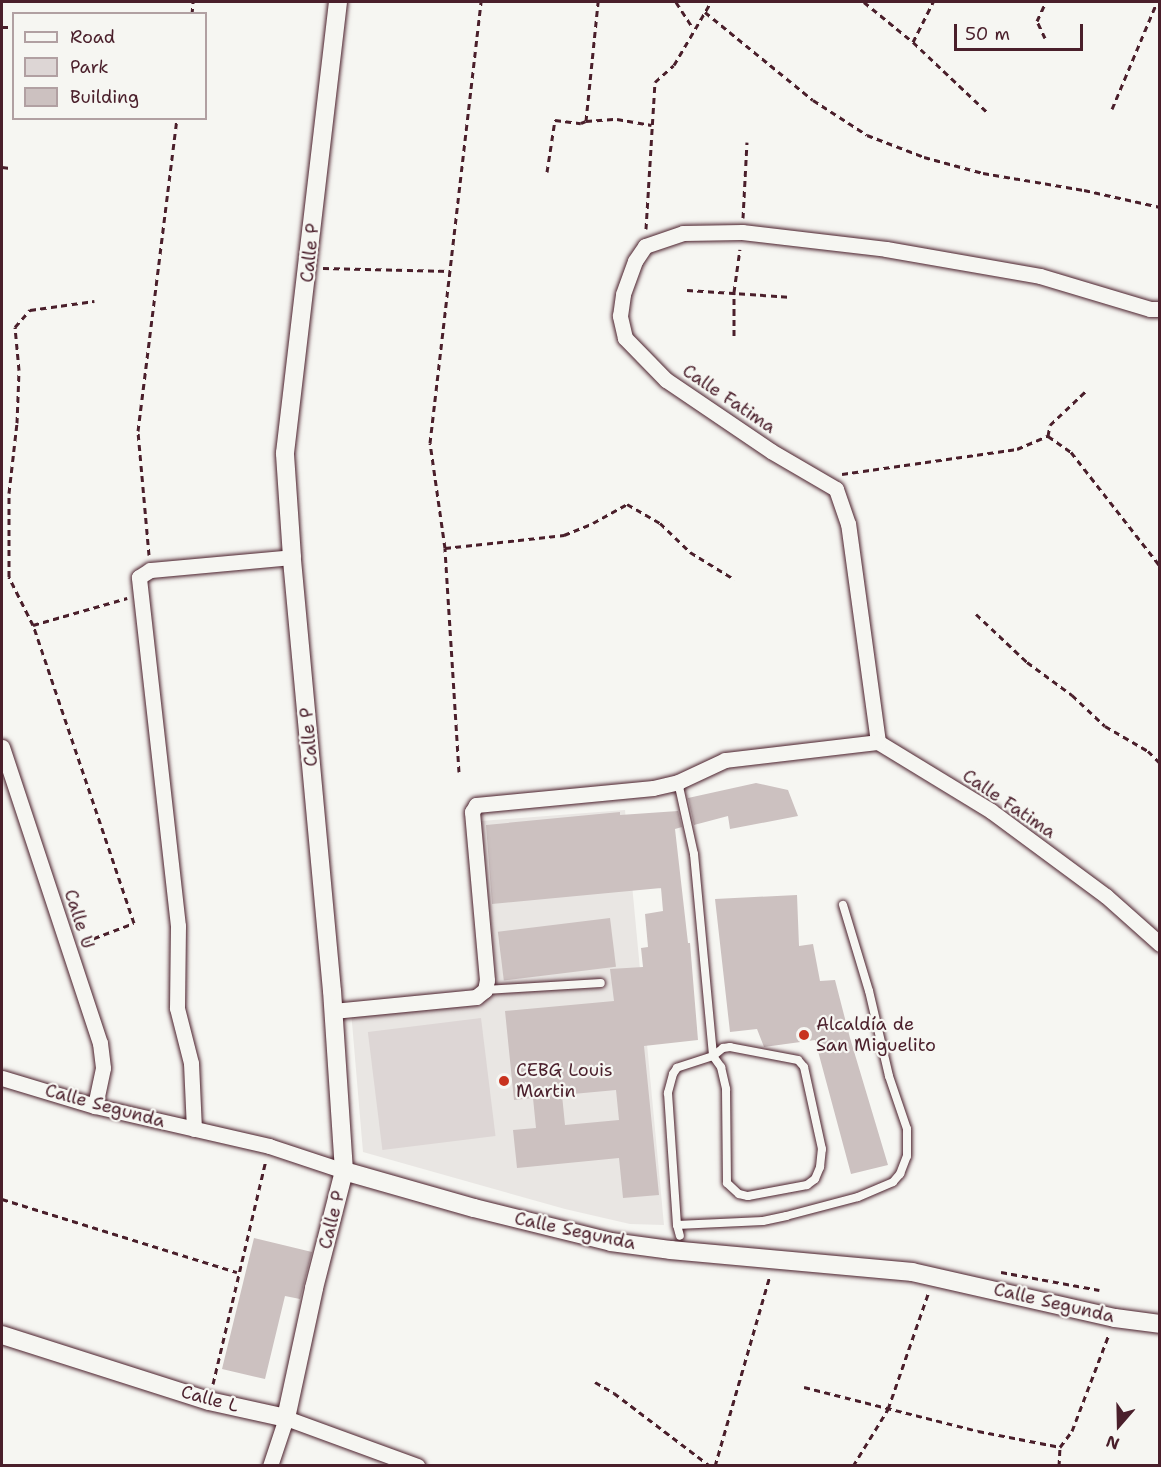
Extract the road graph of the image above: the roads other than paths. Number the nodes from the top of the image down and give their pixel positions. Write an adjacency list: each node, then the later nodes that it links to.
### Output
1 (338, 2): 3 (street, Calle P)
2 (1160, 309): 4 (street, Calle Fatima)
3 (292, 557): 11 (street, Calle P); 15 (street)
4 (878, 742): 6 (street); 8 (street, Calle Fatima)
5 (2, 747): 14 (street, Calle U)
6 (678, 782): 10 (street); 12 (lane)
7 (843, 905): 17 (lane)
8 (1160, 944)
9 (601, 983): 10 (lane)
10 (484, 990): 11 (street)
11 (333, 1011): 16 (street, Calle P)
12 (713, 1056): 12 (lane); 17 (lane)
13 (2, 1078): 14 (street, Calle Segunda)
14 (95, 1106): 15 (street, Calle Segunda)
15 (194, 1129): 16 (street, Calle Segunda)
16 (344, 1170): 19 (street, Calle Segunda); 21 (street, Calle P)
17 (677, 1225): 18 (lane)
18 (680, 1236)
19 (1160, 1324)
20 (2, 1335): 21 (street, Calle L)
21 (286, 1418): 22 (street, Calle P); 23 (street, Calle L)
22 (270, 1466)
23 (417, 1466)

